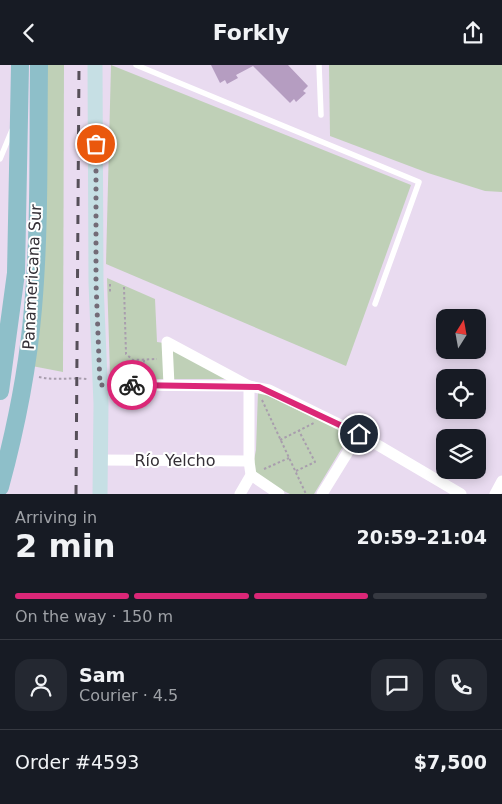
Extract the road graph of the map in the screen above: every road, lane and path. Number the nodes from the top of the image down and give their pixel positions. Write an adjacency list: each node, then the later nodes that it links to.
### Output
1 (20, 65): 7 (main road, Panamericana Sur)
2 (39, 65): 30 (main road, Panamericana Sur)
3 (95, 65): 15 (main road)
4 (136, 65): 10 (lane)
5 (319, 65): 6 (lane)
6 (321, 115)
7 (19, 117): 8 (lane); 18 (main road, Panamericana Sur)
8 (0, 159)
9 (124, 287): 12 (path)
10 (375, 304)
11 (164, 359): 12 (path)
12 (144, 360): 13 (path)
13 (144, 379)
14 (53, 380): 15 (path)
15 (100, 383): 16 (street); 25 (main road)
16 (168, 385): 17 (street); 17 (street)
17 (249, 386): 22 (street); 26 (street)
18 (0, 391)
19 (262, 399): 23 (path)
20 (320, 420): 21 (path)
21 (299, 431): 23 (path); 27 (path)
22 (359, 434): 35 (street); 36 (street)
23 (280, 440): 24 (path)
24 (289, 458): 27 (path); 28 (path)
25 (101, 460): 26 (street, Río Yelcho); 31 (main road)
26 (249, 461): 28 (street)
27 (296, 471): 34 (path)
28 (255, 473): 32 (street); 33 (street)
29 (502, 481): 37 (street)
30 (0, 487)
31 (100, 494)
32 (240, 494)
33 (279, 494)
34 (306, 494)
35 (322, 494)
36 (461, 494)
37 (495, 494)

